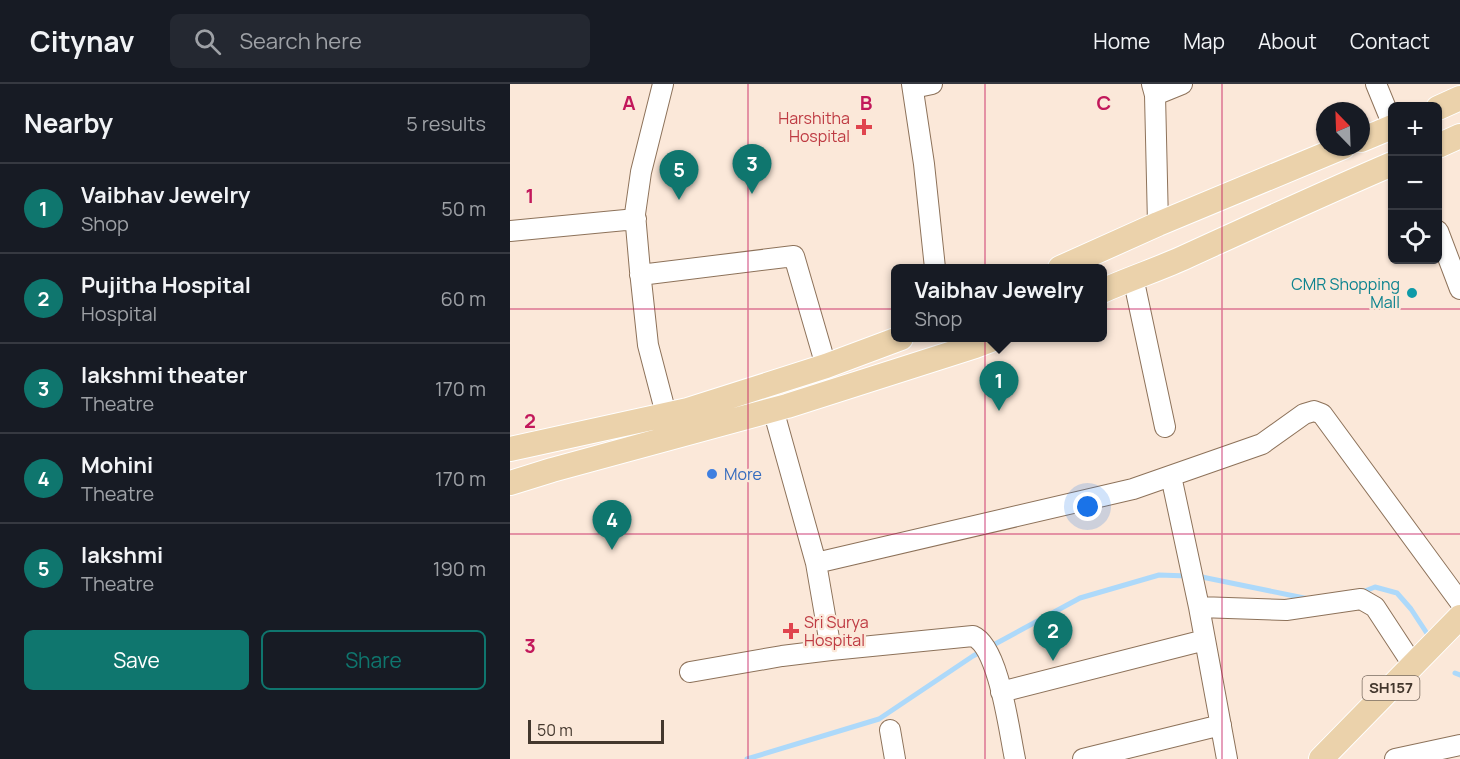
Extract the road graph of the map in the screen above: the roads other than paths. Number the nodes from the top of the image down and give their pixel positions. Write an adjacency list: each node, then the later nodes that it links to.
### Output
1 (663, 84): 15 (street)
2 (1182, 84): 5 (street)
3 (1376, 84): 8 (street)
4 (919, 85): 19 (street)
5 (1154, 89): 16 (street)
6 (1460, 98): 7 (main road)
7 (1442, 106)
8 (1388, 115)
9 (1388, 127): 10 (main road)
10 (1370, 136)
11 (1460, 136): 12 (main road)
12 (1442, 144)
13 (1321, 156): 16 (main road)
14 (1388, 166): 22 (main road)
15 (636, 219): 17 (street); 21 (street)
16 (1158, 224): 20 (main road)
17 (510, 231)
18 (1442, 244): 24 (street)
19 (935, 264)
20 (1069, 264)
21 (640, 275): 27 (street); 29 (street)
22 (1133, 277): 23 (main road); 30 (street)
23 (1107, 289)
24 (1460, 290)
25 (891, 342): 27 (main road)
26 (986, 342): 28 (main road)
27 (826, 366): 29 (main road)
28 (773, 410): 33 (main road); 34 (street)
29 (666, 414): 31 (main road)
30 (1165, 427)
31 (510, 449)
32 (1171, 476): 34 (street); 35 (street); 36 (street)
33 (510, 483)
34 (816, 562): 39 (street)
35 (1460, 602)
36 (1199, 607): 38 (street); 40 (street)
37 (1460, 617): 40 (main road, SH157)
38 (1205, 640): 42 (street); 43 (street)
39 (831, 650): 41 (street); 42 (street)
40 (1413, 665): 50 (main road, SH157)
41 (690, 672)
42 (1001, 692): 47 (street)
43 (1221, 725): 48 (street); 49 (street)
44 (890, 730): 46 (street)
45 (1460, 745): 51 (street)
46 (894, 759)
47 (1015, 759)
48 (1083, 759)
49 (1227, 759)
50 (1321, 759)
51 (1395, 759)

